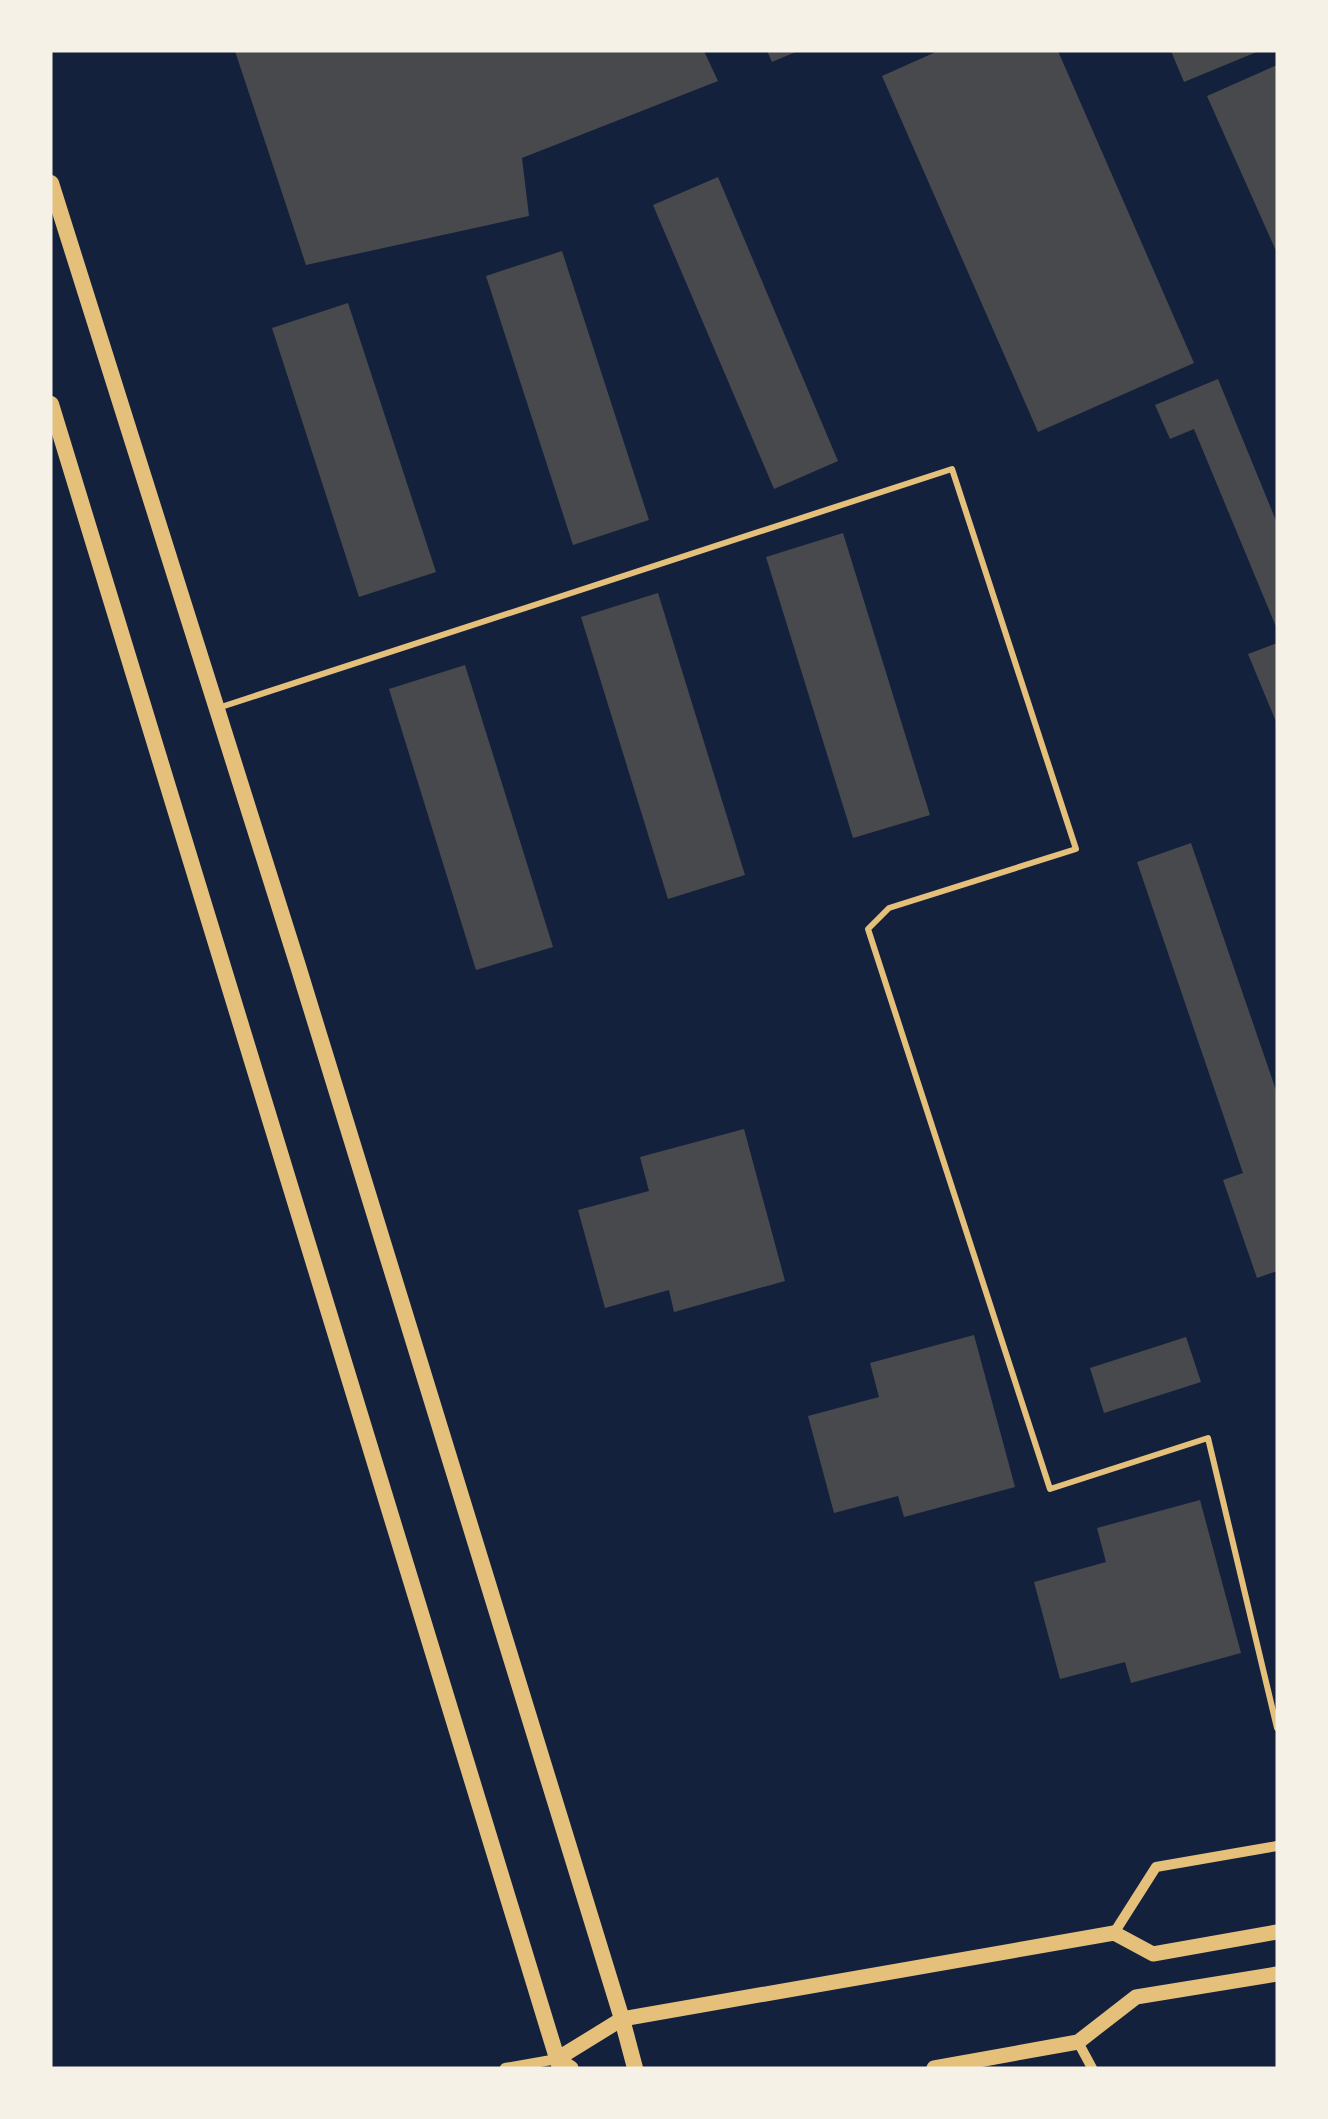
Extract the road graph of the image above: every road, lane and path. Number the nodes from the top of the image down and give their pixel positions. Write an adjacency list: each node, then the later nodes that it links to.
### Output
1 (51, 183): 3 (highway)
2 (51, 404): 11 (highway)
3 (216, 708): 4 (street); 9 (highway)
4 (1277, 1728)
5 (1277, 1846): 7 (street)
6 (1277, 1932): 7 (main road)
7 (1114, 1933): 9 (main road)
8 (1277, 1974): 10 (main road)
9 (622, 2019): 11 (main road); 13 (highway)
10 (1078, 2042): 14 (main road); 15 (street)
11 (561, 2066): 12 (street)
12 (505, 2068)
13 (635, 2068)
14 (934, 2068)
15 (1092, 2068)

